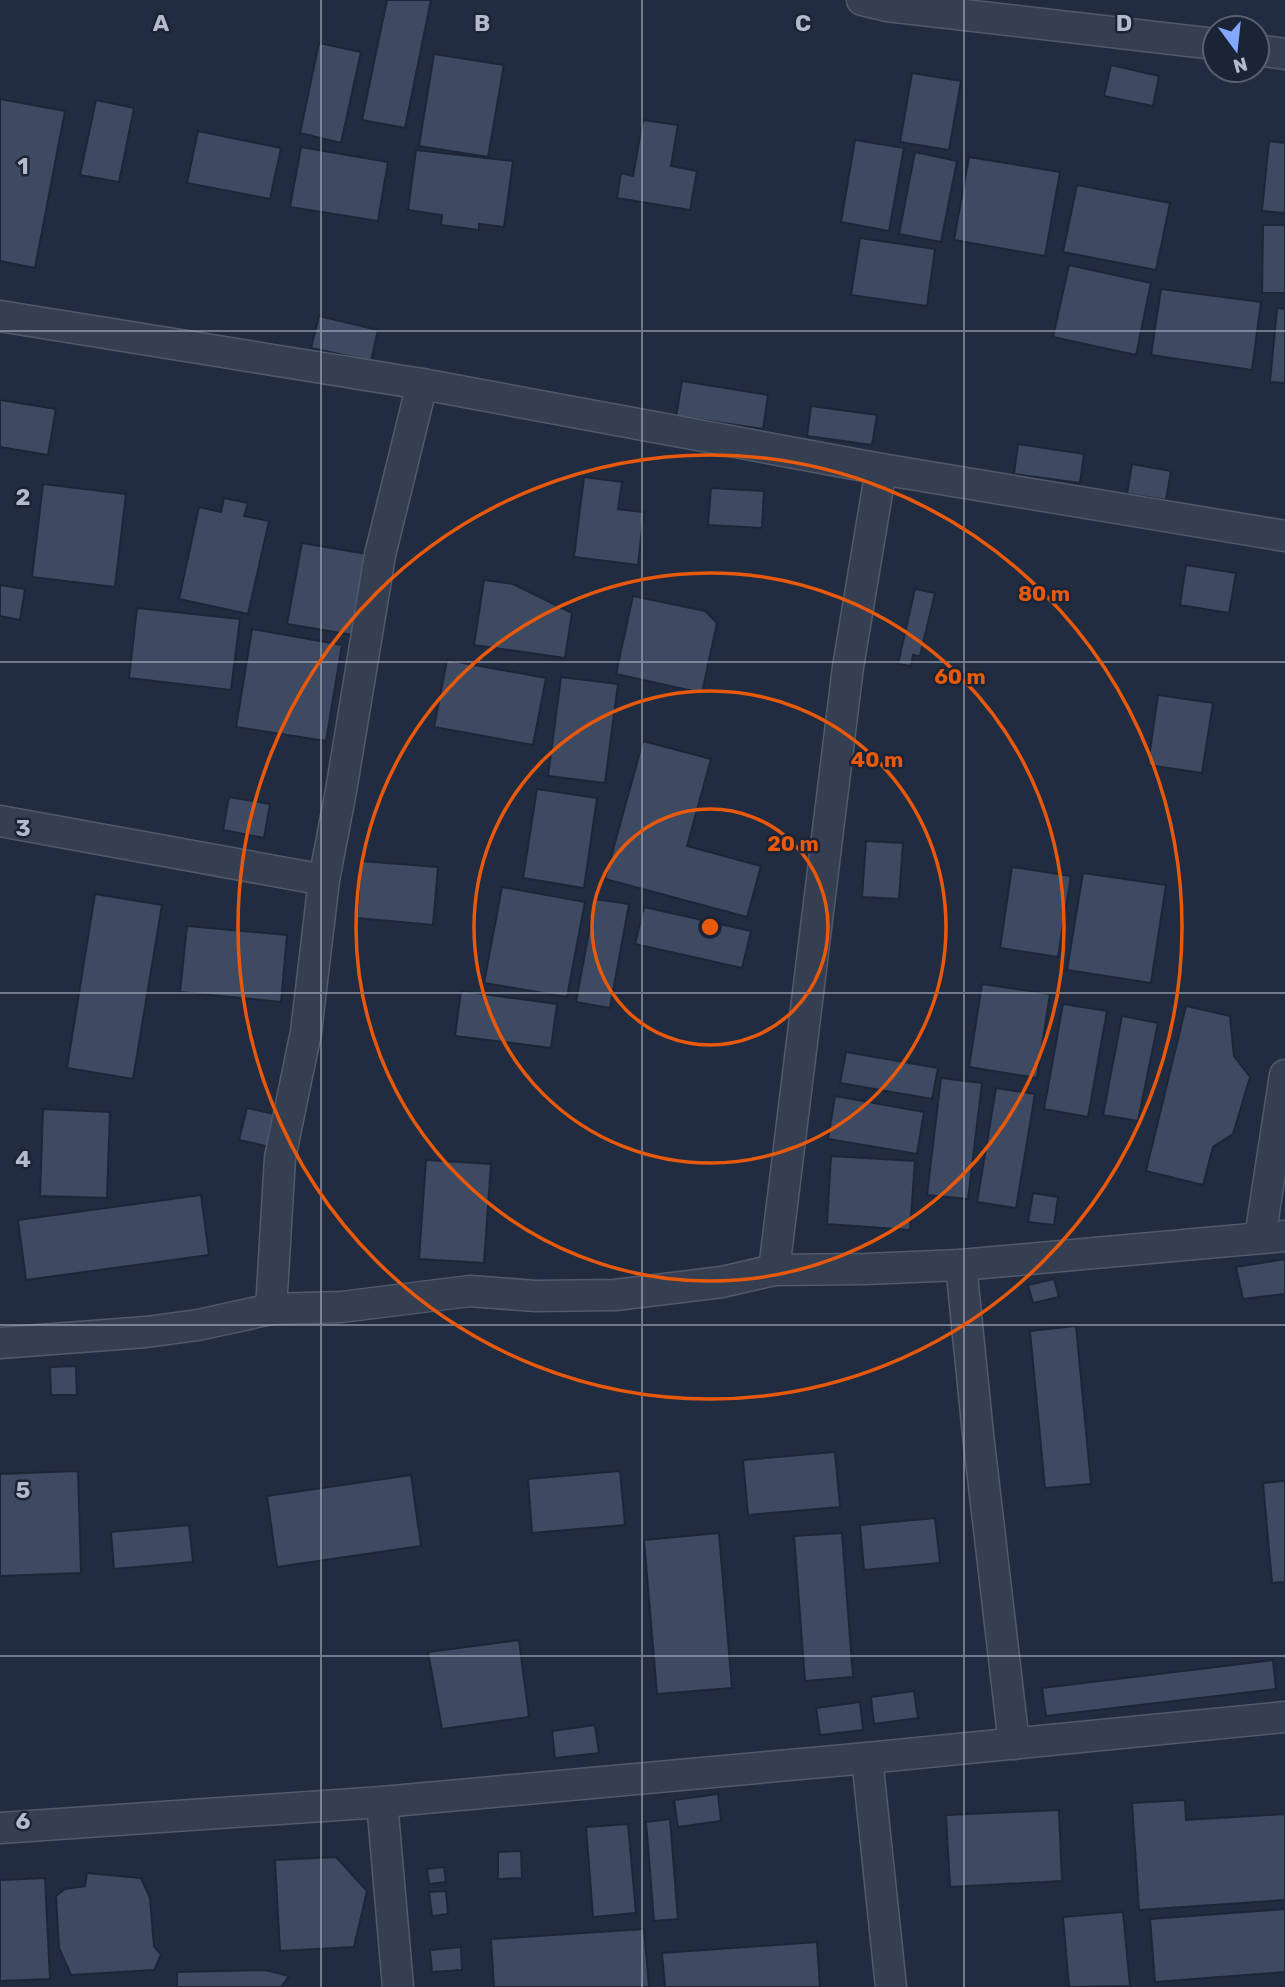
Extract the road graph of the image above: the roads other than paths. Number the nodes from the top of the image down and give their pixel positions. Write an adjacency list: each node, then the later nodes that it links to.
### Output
1 (862, 0): 2 (street)
2 (1201, 42)
3 (0, 316): 4 (street)
4 (422, 384): 5 (street); 8 (street)
5 (881, 469): 6 (street); 12 (street)
6 (1285, 536)
7 (0, 821): 8 (street)
8 (324, 880): 13 (street)
9 (1285, 1074): 10 (street)
10 (1273, 1237): 11 (street)
11 (961, 1265): 12 (street); 16 (street)
12 (774, 1270): 13 (street)
13 (271, 1309): 14 (street)
14 (0, 1343)
15 (1285, 1717): 16 (street)
16 (1014, 1744): 17 (street)
17 (867, 1758): 18 (street); 21 (street)
18 (382, 1802): 19 (street); 20 (street)
19 (0, 1828)
20 (398, 1987)
21 (891, 1987)

